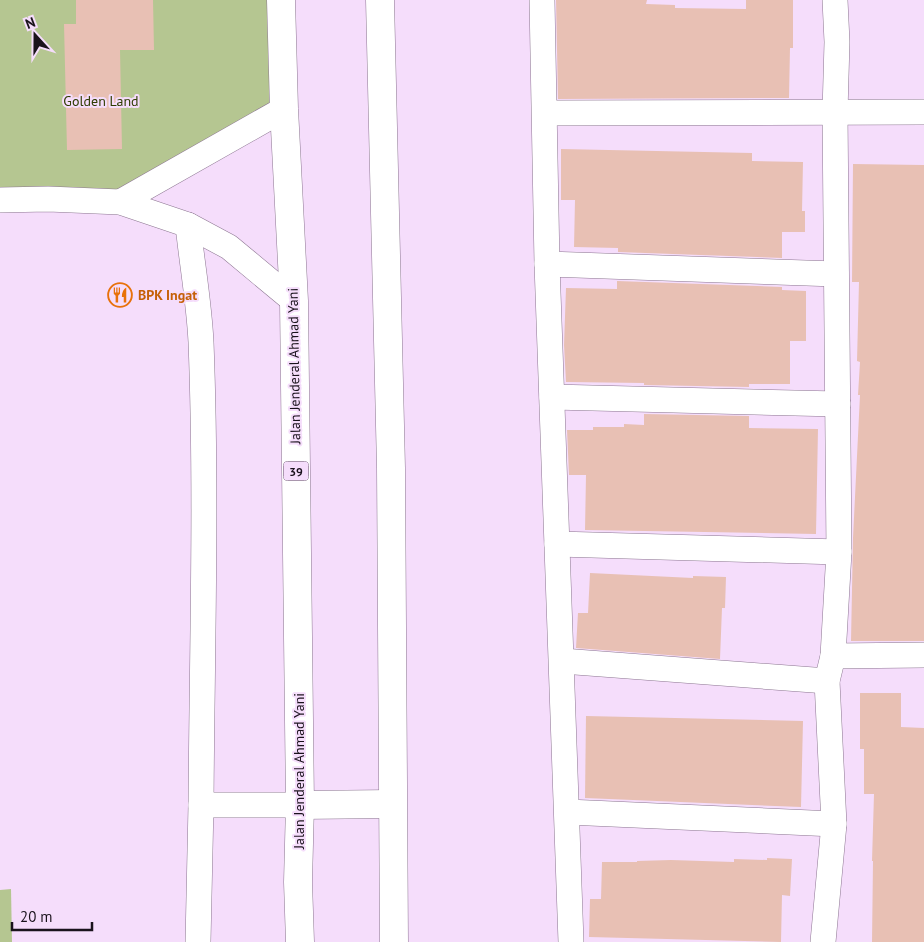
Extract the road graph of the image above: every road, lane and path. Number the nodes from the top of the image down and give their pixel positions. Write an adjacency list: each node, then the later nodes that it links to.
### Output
1 (282, 0): 5 (highway, Jalan Jenderal Ahmad Yani / 39)
2 (380, 0): 23 (highway)
3 (542, 0): 8 (street)
4 (835, 0): 6 (street)
5 (284, 109): 10 (street); 14 (highway, Jalan Jenderal Ahmad Yani / 39)
6 (835, 112): 7 (street); 8 (street); 13 (street)
7 (924, 112)
8 (544, 113): 12 (street)
9 (0, 200): 10 (street)
10 (120, 202): 11 (street)
11 (188, 225): 14 (street); 24 (street)
12 (547, 264): 13 (street); 15 (street)
13 (836, 274): 16 (street)
14 (294, 301): 25 (highway, Jalan Jenderal Ahmad Yani / 39)
15 (552, 397): 16 (street); 17 (street)
16 (838, 404): 18 (street)
17 (557, 544): 18 (street); 21 (street)
18 (839, 552): 20 (street)
19 (924, 655): 20 (street)
20 (833, 656): 22 (street)
21 (562, 661): 22 (street); 26 (street)
22 (827, 681): 27 (street)
23 (392, 804): 25 (highway); 30 (highway)
24 (201, 805): 25 (street); 28 (street)
25 (300, 805): 29 (highway, Jalan Jenderal Ahmad Yani / 39)
26 (567, 812): 27 (street); 31 (street)
27 (834, 824): 32 (street)
28 (198, 942)
29 (300, 942)
30 (394, 942)
31 (571, 942)
32 (823, 942)

